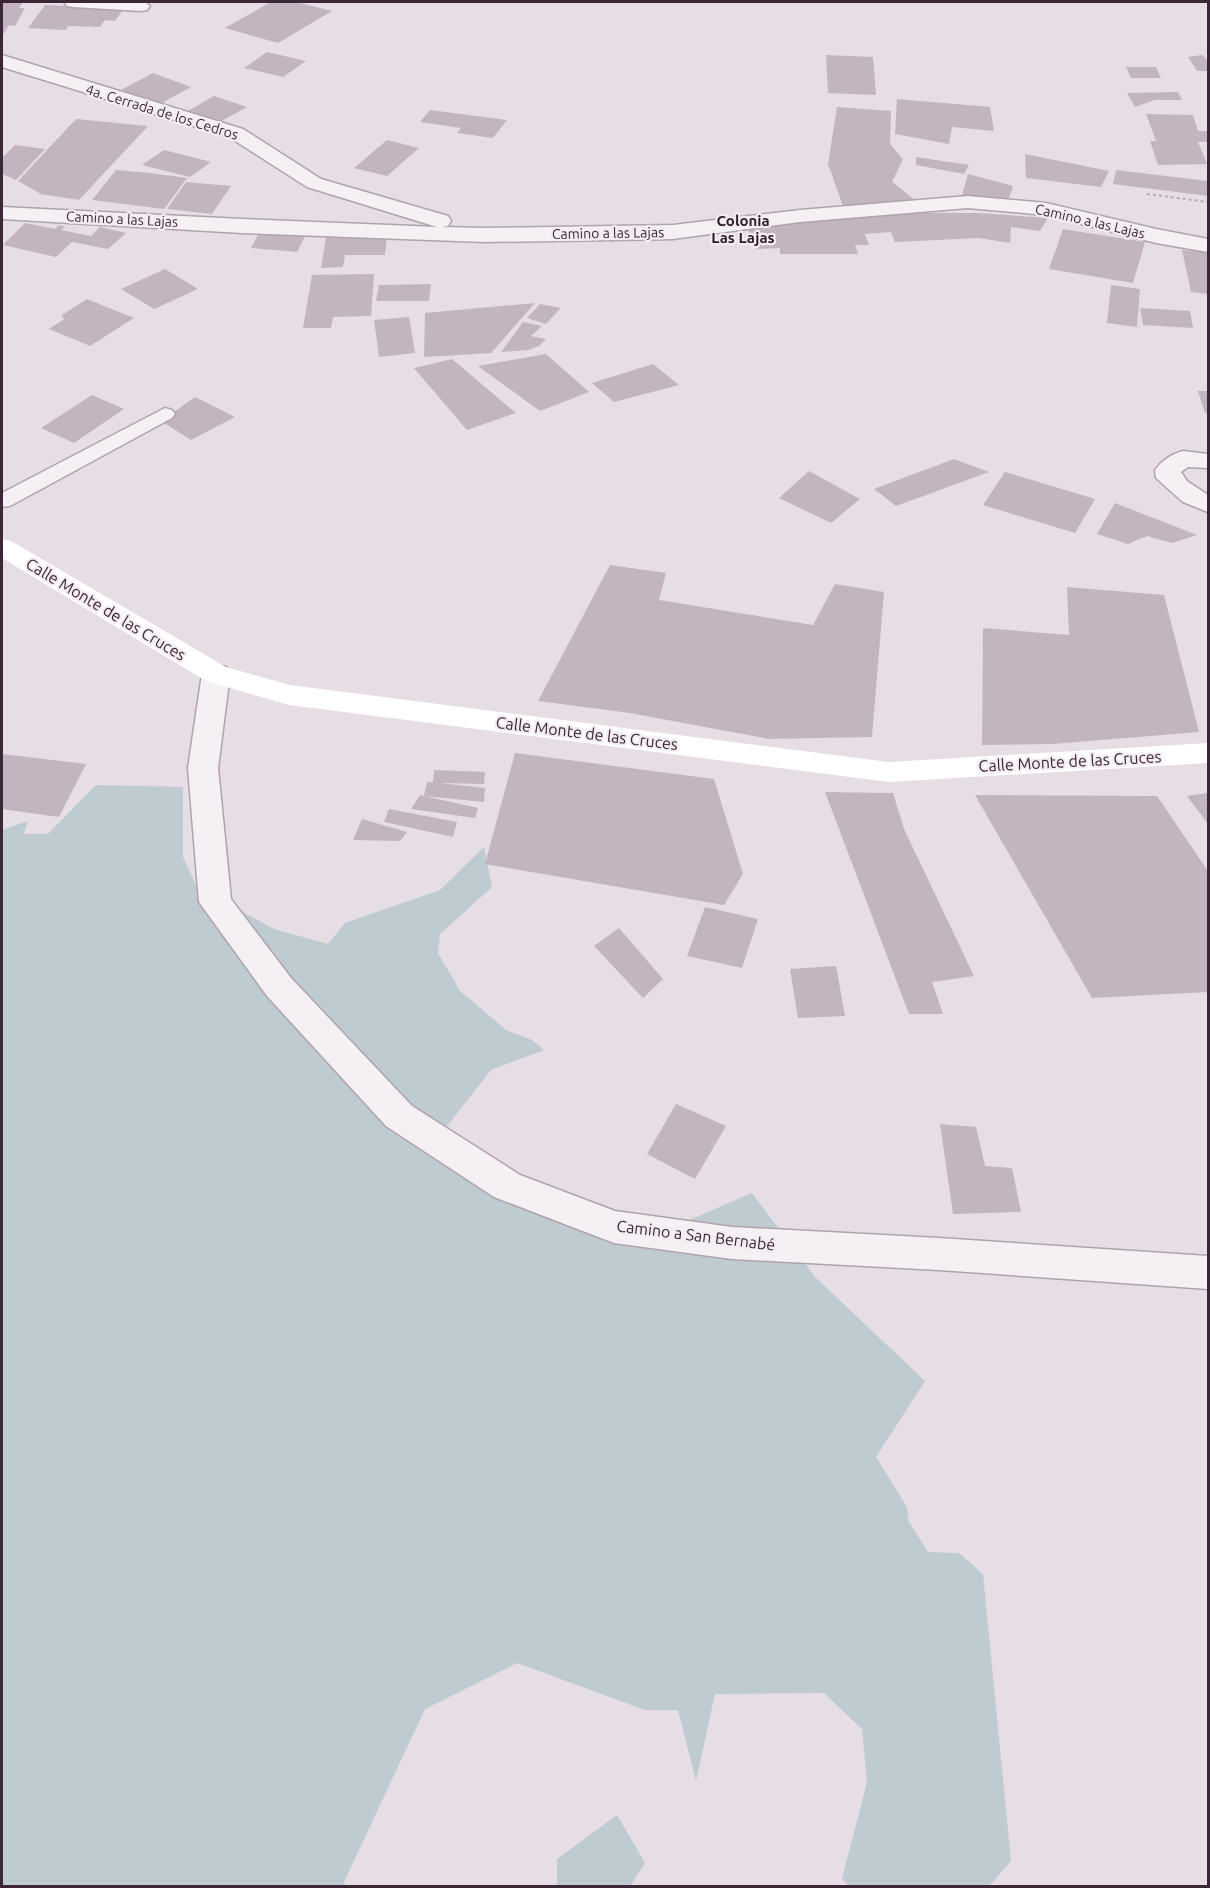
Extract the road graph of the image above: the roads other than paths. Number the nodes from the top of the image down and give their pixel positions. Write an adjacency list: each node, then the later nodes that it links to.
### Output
1 (73, 2): 2 (street)
2 (141, 6)
3 (2, 61): 5 (street, 4a. Cerrada de los Cedros)
4 (2, 213): 5 (street, Camino a las Lajas)
5 (485, 235): 6 (street, Camino a las Lajas)
6 (1209, 246)
7 (165, 414): 9 (lane)
8 (1209, 461): 10 (street)
9 (2, 501)
10 (1204, 502)
11 (2, 548): 12 (street, Calle Monte de las Cruces)
12 (216, 674): 13 (street, Calle Monte de las Cruces); 14 (street, Camino a San Bernabé)
13 (1209, 753)
14 (1209, 1273)

